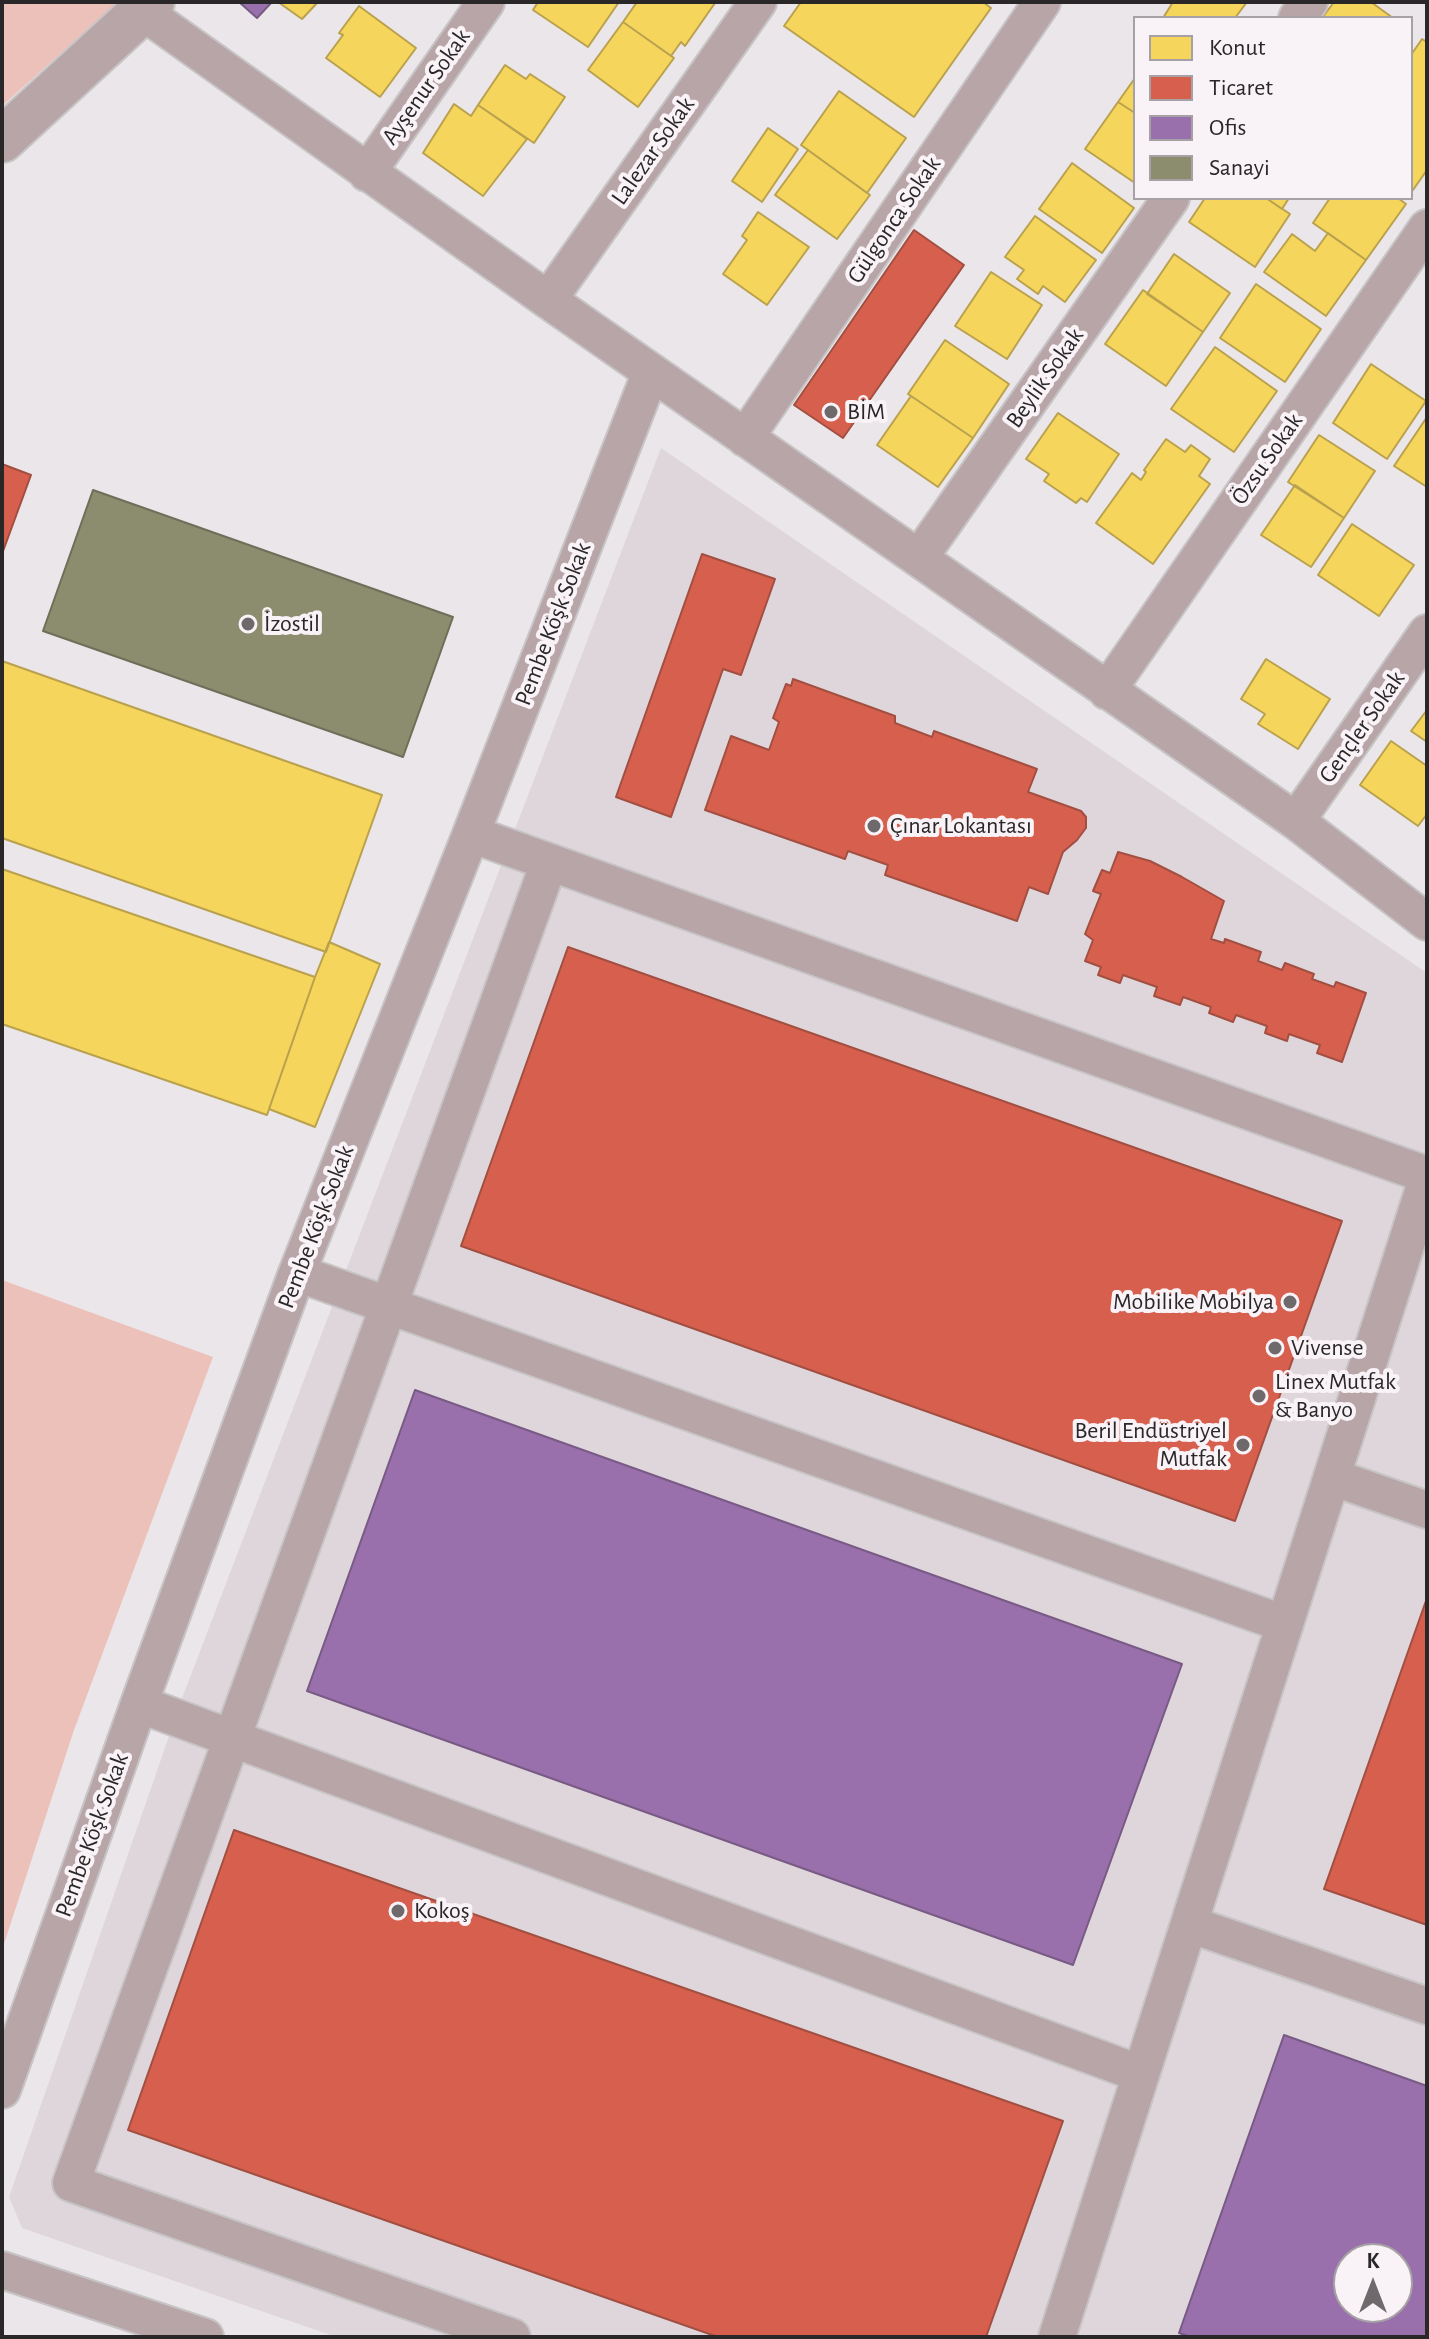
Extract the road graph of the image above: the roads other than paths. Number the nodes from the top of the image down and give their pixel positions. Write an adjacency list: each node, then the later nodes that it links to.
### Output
1 (486, 2): 6 (street, Ayşenur Sokak)
2 (758, 2): 9 (street, Lalezar Sokak)
3 (1042, 2): 11 (street, Gülgonca Sokak)
4 (147, 7): 5 (street); 6 (street)
5 (3, 139)
6 (367, 173): 9 (street)
7 (1170, 200): 12 (street, Beylik Sokak)
8 (1427, 228): 14 (street, Özsu Sokak)
9 (548, 300): 10 (street)
10 (651, 372): 11 (street); 16 (street, Pembe Köşk Sokak)
11 (745, 438): 12 (street)
12 (919, 558): 14 (street)
13 (1427, 633): 15 (street, Gençler Sokak)
14 (1107, 691): 15 (street)
15 (1296, 821): 18 (street)
16 (471, 834): 17 (street); 20 (street, Pembe Köşk Sokak)
17 (549, 863): 19 (street); 21 (street)
18 (1427, 922)
19 (1425, 1190): 22 (street)
20 (297, 1273): 21 (street); 25 (street, Pembe Köşk Sokak)
21 (389, 1306): 24 (street); 26 (street)
22 (1332, 1477): 23 (street); 24 (street)
23 (1427, 1510)
24 (1285, 1624): 27 (street)
25 (139, 1704): 26 (street); 30 (street, Pembe Köşk Sokak)
26 (232, 1738): 29 (street); 33 (street)
27 (1189, 1924): 28 (street); 29 (street)
28 (1427, 2006)
29 (1141, 2074): 34 (street)
30 (2, 2090)
31 (2, 2270): 32 (street)
32 (205, 2337)
33 (512, 2337)
34 (1057, 2337)

